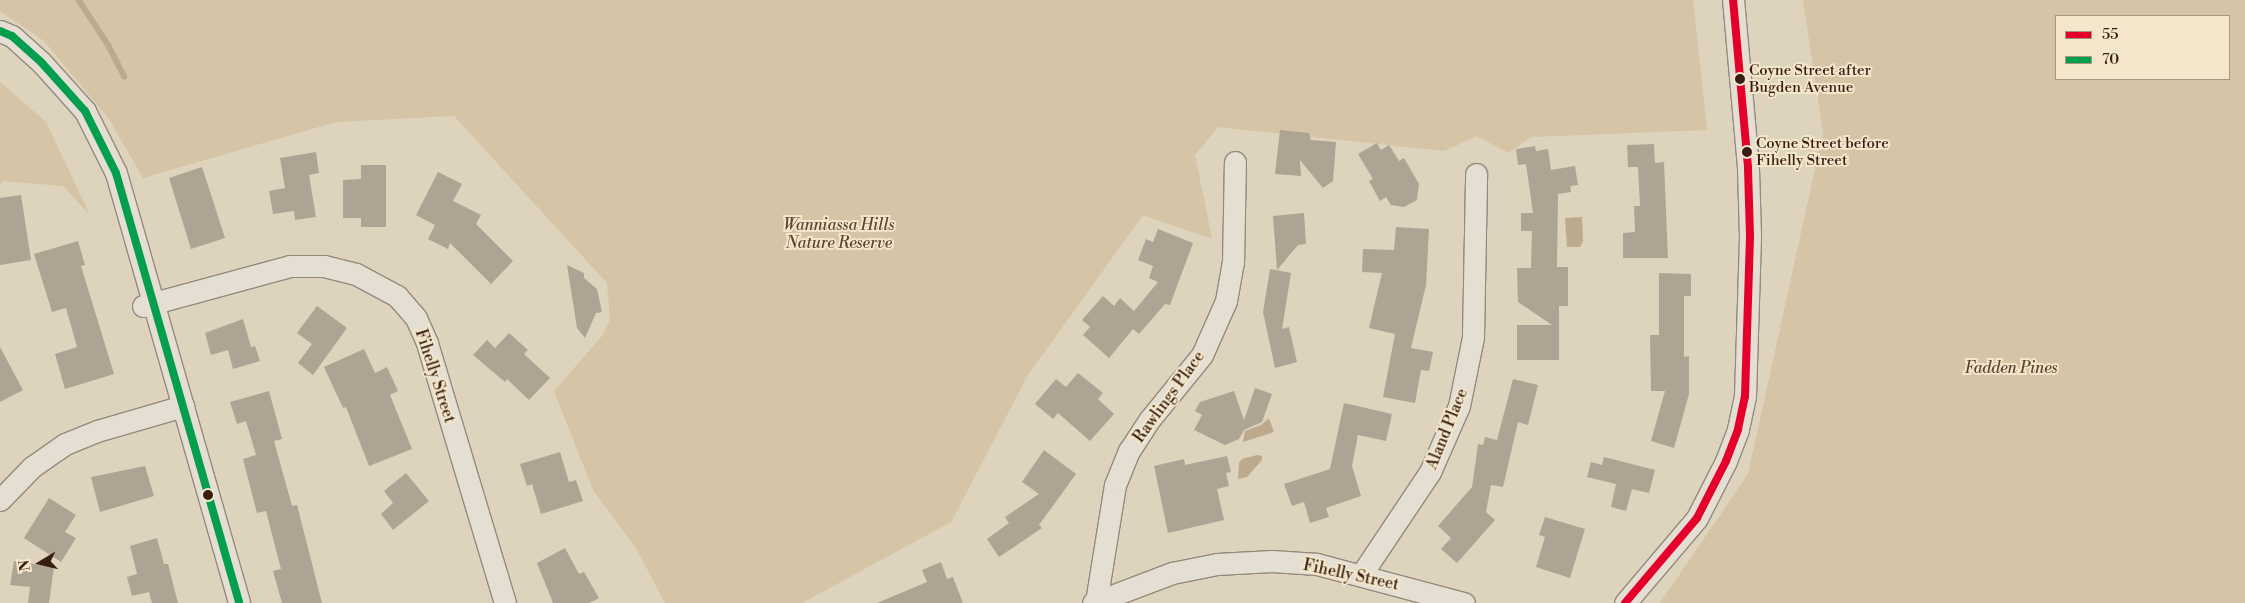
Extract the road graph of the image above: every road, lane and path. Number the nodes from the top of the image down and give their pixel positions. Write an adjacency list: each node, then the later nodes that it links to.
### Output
1 (1733, 0): 16 (street)
2 (0, 31): 5 (street)
3 (0, 42): 5 (street)
4 (1235, 162): 11 (street, Rawlings Place)
5 (111, 174): 7 (street)
6 (1476, 174): 10 (street, Aland Place)
7 (148, 304): 8 (street); 14 (street, Fihelly Street)
8 (178, 408): 9 (street); 12 (street); 13 (street)
9 (0, 500)
10 (1361, 575): 11 (street, Fihelly Street); 15 (street, Fihelly Street)
11 (1094, 602)
12 (228, 603)
13 (239, 603)
14 (505, 603)
15 (1464, 603)
16 (1626, 603)

